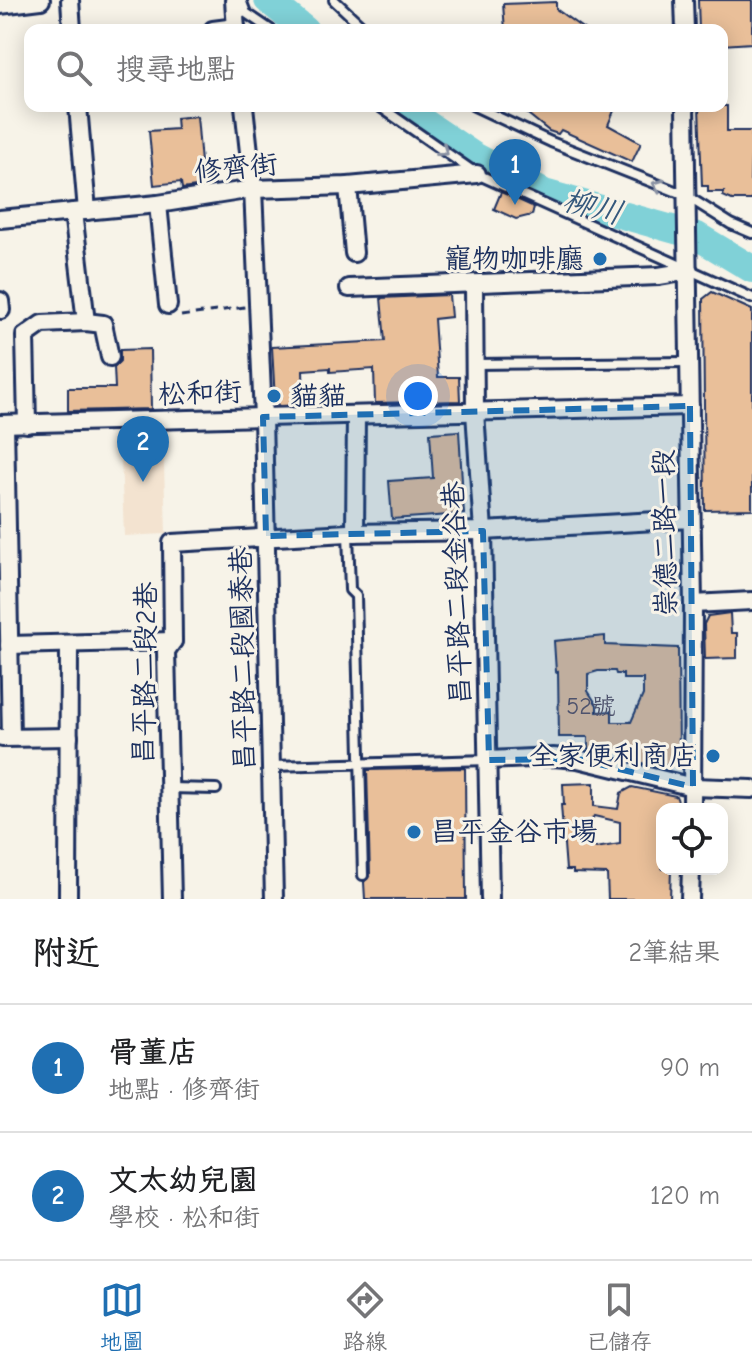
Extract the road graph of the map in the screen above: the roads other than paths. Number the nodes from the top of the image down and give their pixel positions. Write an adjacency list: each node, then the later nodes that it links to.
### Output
1 (41, 0): 7 (street)
2 (70, 0): 8 (street)
3 (234, 0): 9 (street)
4 (241, 0): 10 (lane)
5 (334, 0): 11 (lane)
6 (684, 0): 12 (street)
7 (0, 5)
8 (72, 24)
9 (236, 24)
10 (262, 24)
11 (360, 24)
12 (685, 24)
13 (78, 112): 23 (street)
14 (245, 112): 20 (street, 昌平路二段國泰巷)
15 (388, 112): 18 (lane, one-way to 18)
16 (487, 112): 21 (lane, one-way to 16)
17 (685, 112): 21 (street)
18 (477, 174): 19 (street, 修齊街); 27 (lane)
19 (348, 186): 20 (street, 修齊街); 26 (street)
20 (253, 189): 22 (street, 修齊街); 41 (street, 昌平路二段國泰巷)
21 (685, 203): 25 (lane); 27 (street, 崇德二路一段)
22 (158, 204): 23 (street, 修齊街); 33 (street)
23 (80, 211): 24 (street, 修齊街); 34 (street)
24 (0, 219)
25 (752, 233)
26 (354, 253)
27 (688, 264): 28 (street); 30 (lane); 36 (street, 崇德二路一段)
28 (474, 285): 29 (street); 37 (street, 昌平路二段金谷巷)
29 (349, 288)
30 (752, 298)
31 (0, 301): 32 (street)
32 (1, 310)
33 (174, 311)
34 (86, 322): 35 (street); 43 (street)
35 (110, 357)
36 (690, 362): 37 (lane); 38 (street, 崇德二路一段)
37 (476, 364): 39 (street, 昌平路二段金谷巷)
38 (690, 406): 39 (street, 松和街); 44 (street, 崇德二路一段)
39 (475, 412): 40 (street, 松和街); 45 (street, 昌平路二段金谷巷)
40 (356, 415): 41 (street, 松和街); 46 (street)
41 (263, 417): 43 (street, 松和街); 47 (street, 昌平路二段國泰巷)
42 (3, 424): 43 (street, 松和街); 52 (street)
43 (27, 424)
44 (691, 519): 45 (street); 49 (street, 崇德二路一段)
45 (483, 531): 46 (street); 55 (street, 昌平路二段金谷巷)
46 (352, 533): 47 (street); 56 (lane)
47 (266, 536): 50 (street, 昌平路二段2巷); 57 (street, 昌平路二段國泰巷)
48 (752, 601): 49 (street)
49 (693, 604): 58 (street, 崇德二路一段)
50 (173, 641): 51 (street); 59 (street, 昌平路二段2巷)
51 (69, 644): 52 (street); 54 (street)
52 (9, 645): 53 (street)
53 (5, 737): 54 (street)
54 (69, 737): 65 (street)
55 (489, 760): 56 (lane); 58 (street); 68 (street, 昌平路二段金谷巷)
56 (360, 763): 57 (lane); 63 (lane)
57 (271, 766): 67 (street, 昌平路二段國泰巷)
58 (693, 787): 61 (street); 62 (street, 崇德二路一段)
59 (169, 788): 60 (lane); 66 (street, 昌平路二段2巷)
60 (216, 789)
61 (752, 789)
62 (692, 803)
63 (363, 875)
64 (691, 875): 69 (street)
65 (68, 899)
66 (172, 899)
67 (274, 899)
68 (490, 899)
69 (690, 899)

